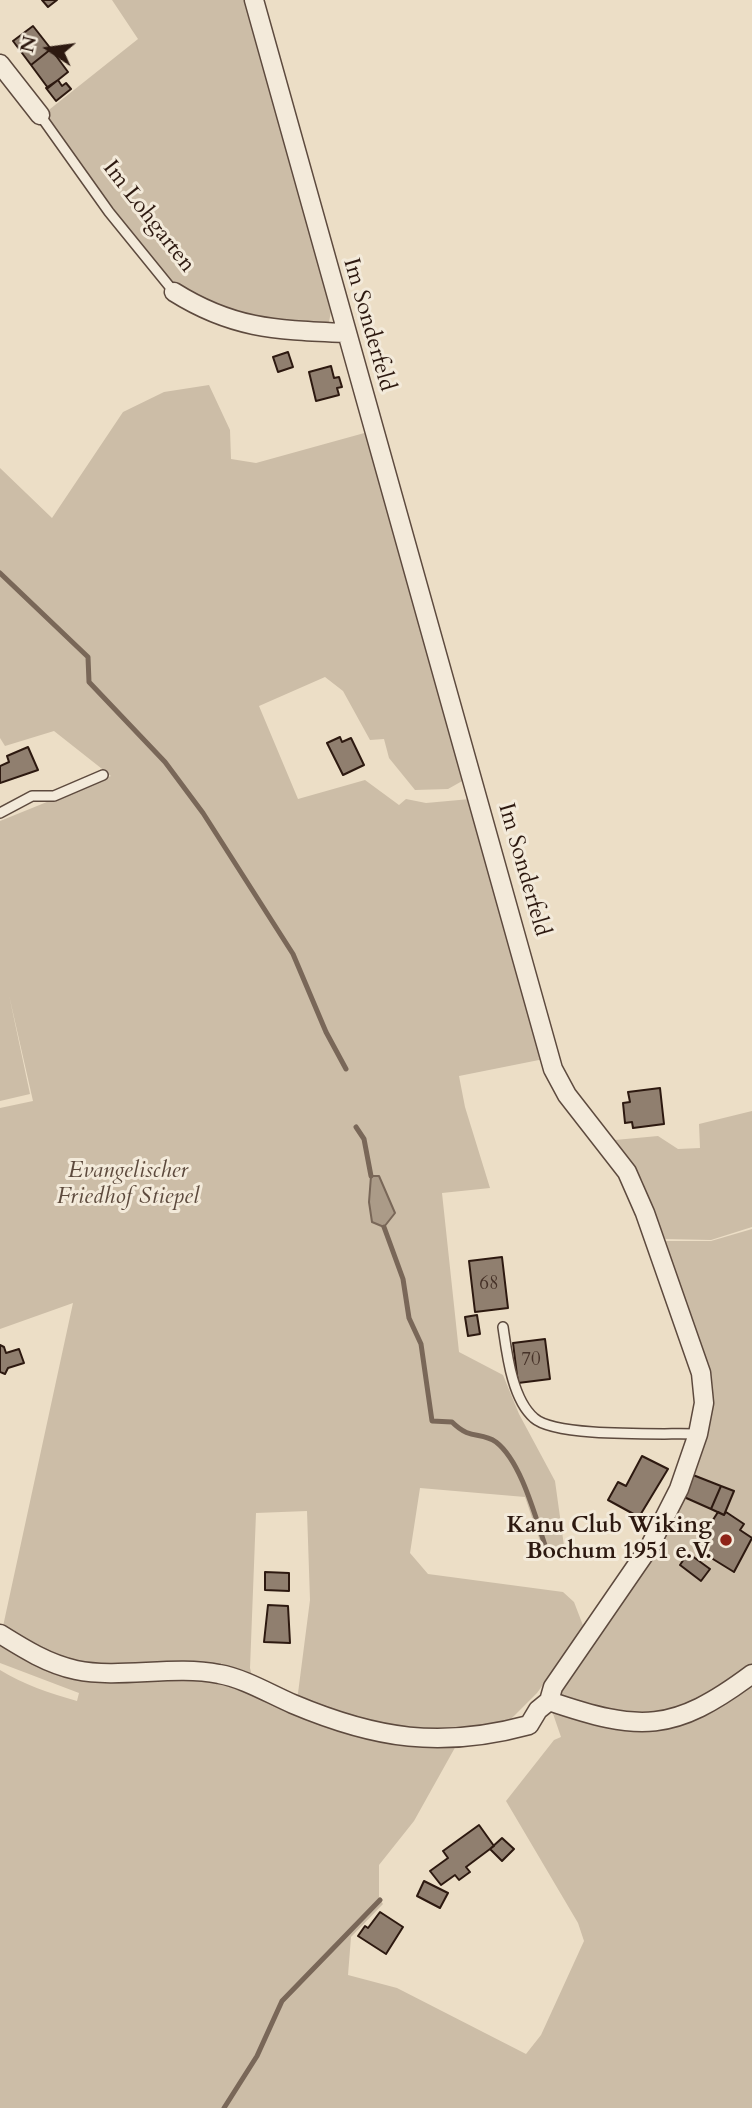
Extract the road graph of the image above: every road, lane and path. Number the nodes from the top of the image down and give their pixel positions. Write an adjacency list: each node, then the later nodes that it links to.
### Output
1 (254, 0): 5 (street, Im Sonderfeld)
2 (0, 64): 3 (street, Im Lohgarten)
3 (40, 115): 4 (lane, Im Lohgarten)
4 (174, 292): 5 (street, Im Lohgarten)
5 (345, 332): 9 (street, Im Sonderfeld)
6 (103, 775): 7 (lane)
7 (0, 813)
8 (503, 1328): 9 (lane)
9 (698, 1434): 12 (street, Im Sonderfeld)
10 (0, 1634): 12 (street, Im Sonderfeld)
11 (752, 1674): 12 (street)
12 (549, 1701)

